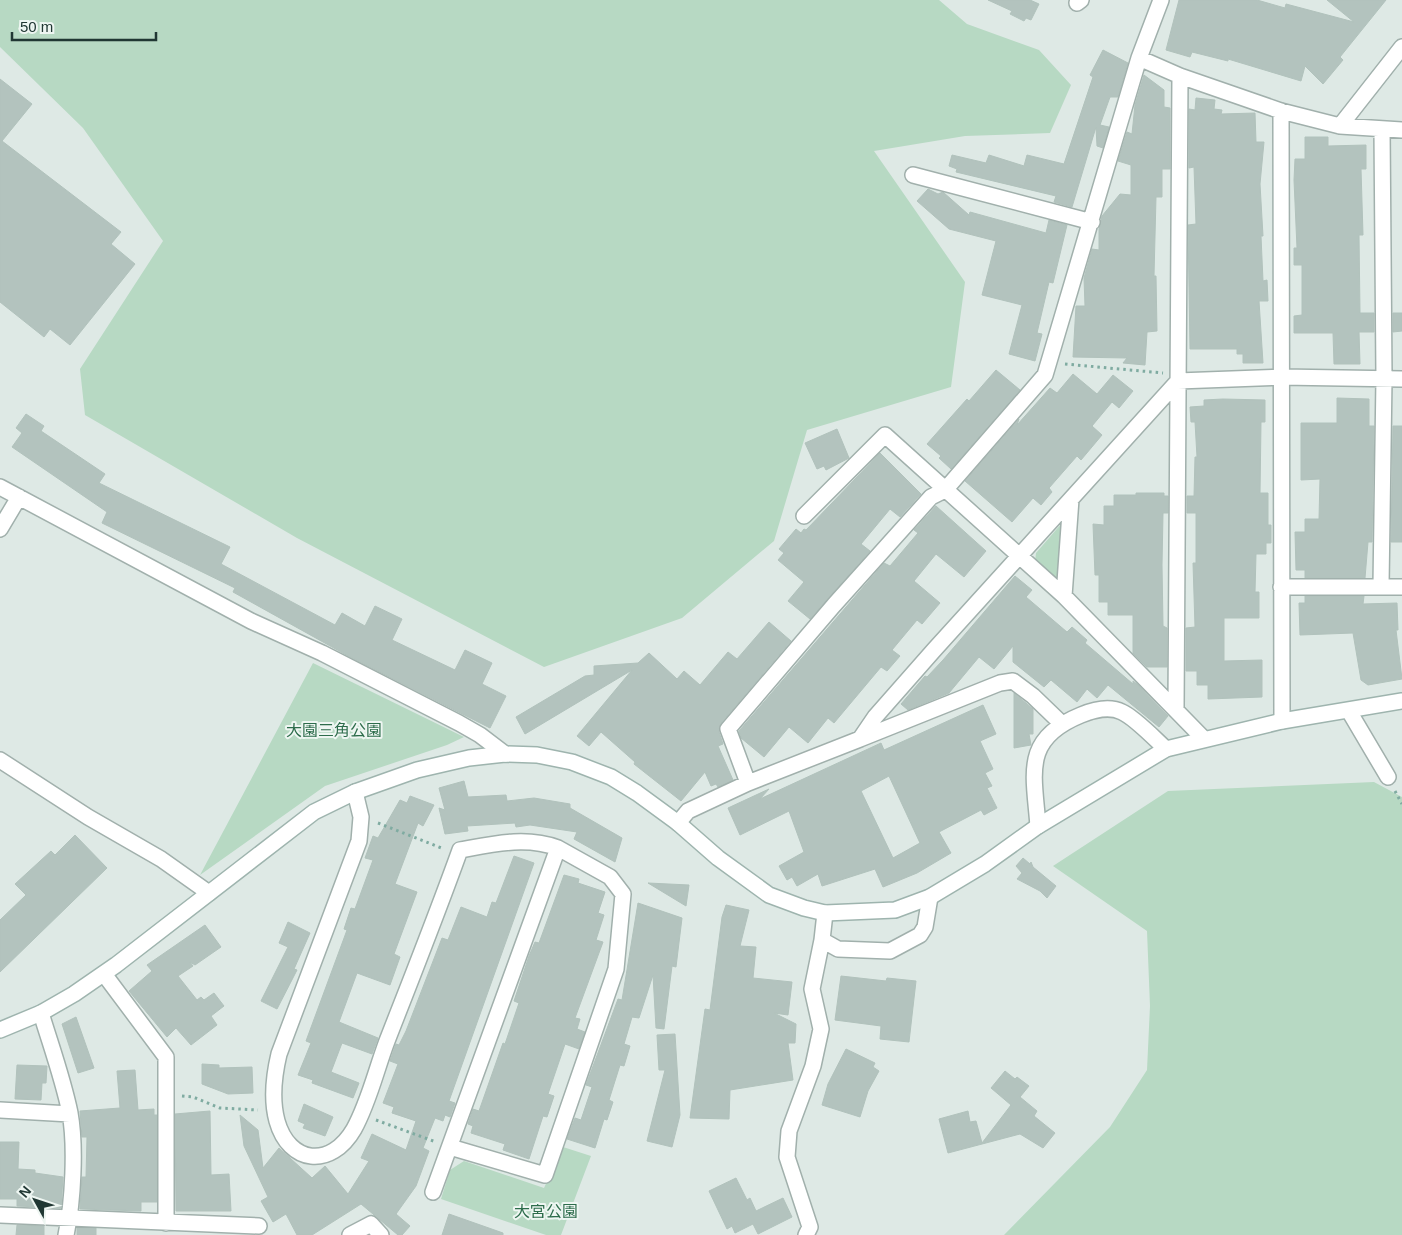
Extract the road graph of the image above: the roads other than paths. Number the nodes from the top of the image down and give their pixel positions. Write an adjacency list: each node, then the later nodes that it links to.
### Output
1 (1161, 0): 3 (street)
2 (1402, 47): 6 (street)
3 (1139, 58): 4 (street); 10 (street)
4 (1180, 76): 5 (street); 14 (street)
5 (1281, 111): 6 (street); 11 (street)
6 (1340, 126): 7 (street)
7 (1382, 130): 8 (street); 12 (street)
8 (1402, 130)
9 (913, 175): 10 (street)
10 (1092, 222): 16 (street)
11 (1282, 376): 12 (street); 14 (street); 23 (street)
12 (1384, 378): 13 (street); 22 (street)
13 (1402, 379)
14 (1178, 381): 18 (street); 27 (street)
15 (0, 487): 17 (street)
16 (945, 490): 19 (street); 21 (street); 37 (street)
17 (19, 498): 20 (street); 34 (street)
18 (1072, 499): 21 (street); 25 (street)
19 (804, 516)
20 (0, 529)
21 (1020, 557): 25 (street); 32 (street)
22 (1381, 586): 23 (street); 24 (street)
23 (1281, 587): 29 (street)
24 (1402, 587)
25 (1064, 596): 27 (street)
26 (1402, 701): 28 (street)
27 (1176, 709): 31 (street)
28 (1349, 710): 29 (street); 36 (street)
29 (1282, 721): 31 (street)
30 (1060, 723): 32 (street); 33 (street); 40 (street)
31 (1204, 739): 33 (street)
32 (860, 740): 37 (street)
33 (1166, 749): 40 (street)
34 (505, 754): 38 (street); 39 (street)
35 (0, 760): 42 (street)
36 (1388, 778)
37 (748, 783): 39 (street)
38 (355, 792): 41 (street); 42 (street)
39 (678, 823): 44 (street)
40 (1038, 826): 43 (street)
41 (558, 848): 51 (street); 51 (street)
42 (208, 893): 46 (street)
43 (930, 897): 44 (street); 45 (street)
44 (825, 913): 45 (street)
45 (822, 940): 60 (street)
46 (104, 974): 47 (street); 55 (street)
47 (41, 1013): 48 (street); 50 (street)
48 (0, 1030)
49 (0, 1110): 50 (street)
50 (70, 1114): 54 (street)
51 (450, 1147): 52 (street)
52 (433, 1192)
53 (0, 1215): 54 (street)
54 (70, 1218): 55 (street); 57 (street)
55 (166, 1223): 56 (street)
56 (259, 1226)
57 (66, 1235)
58 (350, 1235): 59 (street)
59 (381, 1235)
60 (806, 1235)

